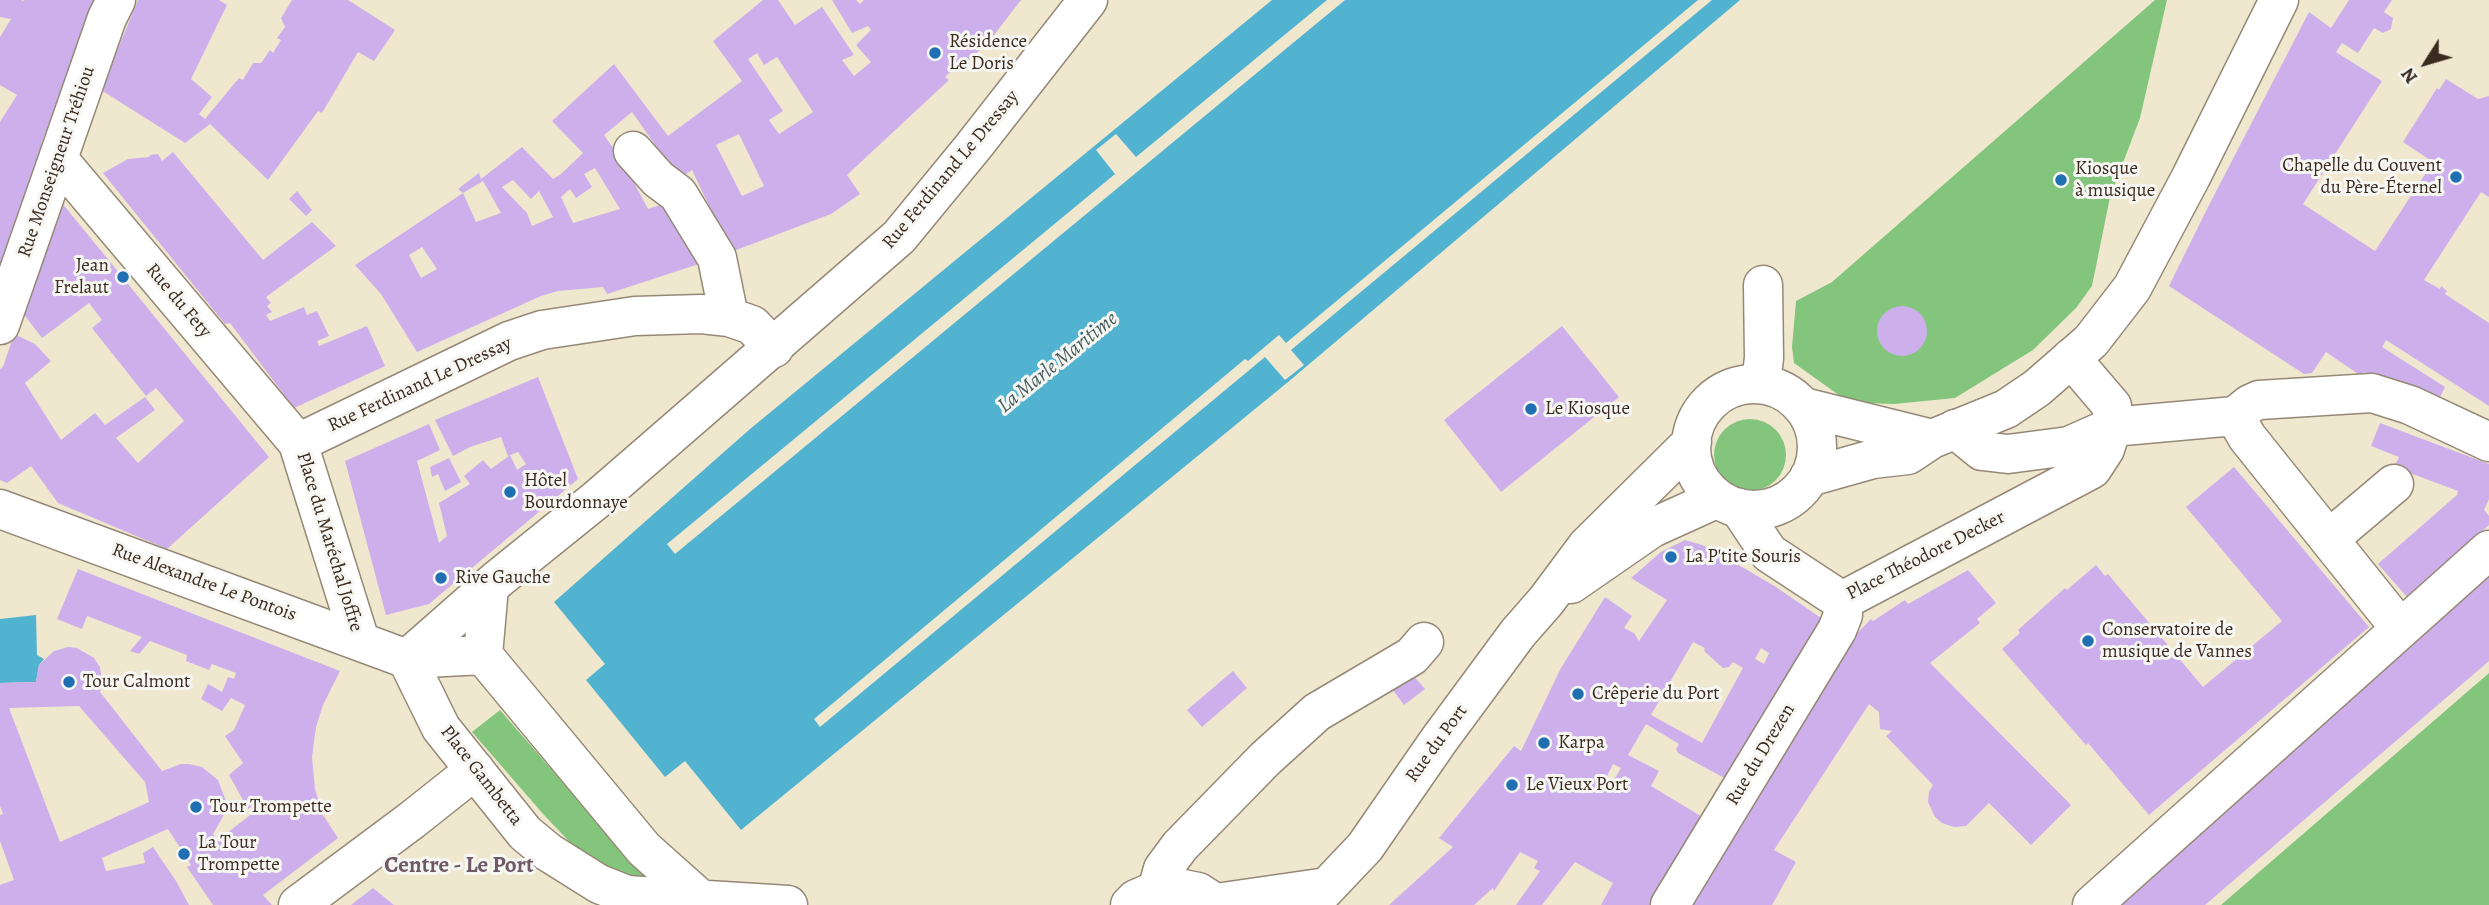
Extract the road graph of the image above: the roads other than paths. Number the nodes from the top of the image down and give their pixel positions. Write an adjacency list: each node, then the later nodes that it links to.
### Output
1 (116, 0): 5 (main road, Rue Monseigneur Tréhiou)
2 (1088, 0): 9 (main road, Rue Ferdinand Le Dressay)
3 (2279, 0): 10 (main road)
4 (633, 151): 7 (main road)
5 (58, 159): 8 (main road, Rue Monseigneur Tréhiou); 18 (main road, Rue du Fety)
6 (1763, 285): 11 (main road)
7 (729, 317): 9 (main road, Rue Ferdinand Le Dressay); 18 (main road, Rue Ferdinand Le Dressay)
8 (0, 323)
9 (774, 348): 25 (main road)
10 (2071, 359): 14 (main road); 15 (main road)
11 (1761, 383): 12 (main road); 16 (main road)
12 (1803, 407): 15 (main road); 19 (main road)
13 (2235, 416): 14 (main road); 17 (main road); 23 (main road)
14 (2112, 427): 15 (main road); 27 (main road, Place Théodore Decker)
15 (1944, 434): 19 (main road)
16 (1692, 442): 21 (main road); 26 (main road, Rue du Port)
17 (2489, 442)
18 (298, 443): 29 (main road, Place du Maréchal Joffre)
19 (1810, 477): 21 (main road)
20 (2394, 484): 23 (main road)
21 (1727, 504): 26 (main road, Rue du Port); 27 (main road, Place Théodore Decker)
22 (0, 509): 29 (main road, Rue Alexandre Le Pontois)
23 (2329, 539): 28 (main road)
24 (2489, 550): 28 (main road)
25 (489, 587): 31 (main road); 32 (main road)
26 (1546, 601): 34 (main road, Rue du Port)
27 (1842, 601): 40 (main road, Rue du Drezen)
28 (2400, 628): 41 (main road)
29 (360, 641): 32 (main road, Rue Alexandre Le Pontois)
30 (1424, 642): 35 (main road)
31 (483, 655): 32 (main road); 36 (main road)
32 (408, 659): 33 (main road, Place Gambetta)
33 (475, 770): 36 (main road, Place Gambetta); 38 (main road)
34 (1319, 896): 37 (main road, Rue du Port)
35 (1143, 897): 37 (main road)
36 (700, 900): 39 (main road, Place Gambetta)
37 (1217, 904)
38 (298, 905)
39 (788, 905)
40 (1670, 905)
41 (2092, 905)

